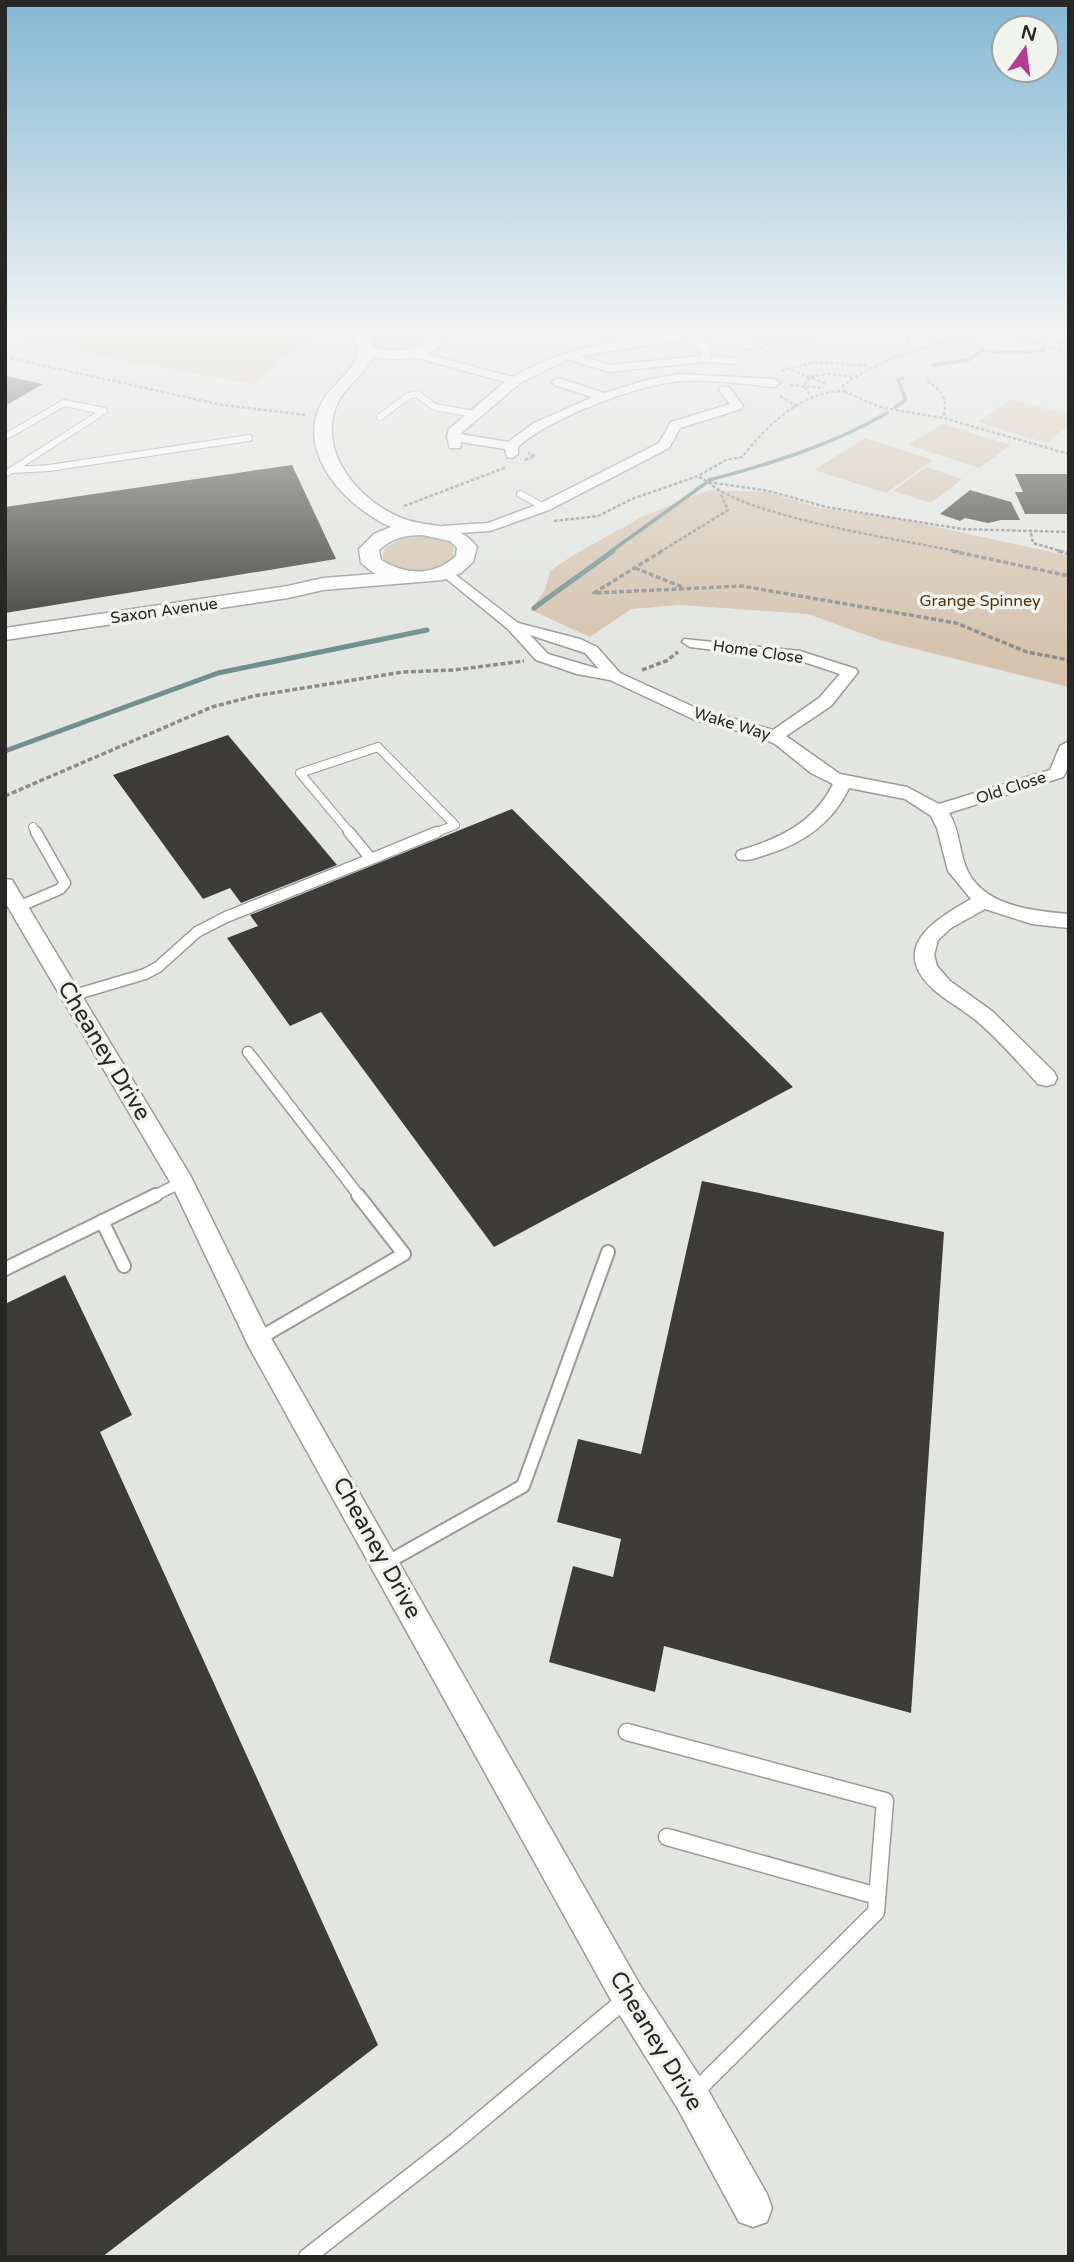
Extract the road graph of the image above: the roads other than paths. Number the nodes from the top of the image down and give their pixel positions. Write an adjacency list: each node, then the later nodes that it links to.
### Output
1 (61, 439): 7 (lane)
2 (245, 439): 7 (lane)
3 (324, 439): 11 (street)
4 (454, 439): 5 (street)
5 (517, 439)
6 (666, 439): 10 (street)
7 (12, 470): 8 (lane)
8 (5, 474)
9 (520, 494): 10 (lane)
10 (544, 507): 12 (street)
11 (374, 513): 13 (street); 16 (street)
12 (490, 527): 14 (street); 15 (street)
13 (417, 528): 14 (street); 16 (street, Saxon Avenue)
14 (442, 530): 15 (street)
15 (469, 549): 17 (street)
16 (371, 550): 18 (street); 19 (street, Saxon Avenue)
17 (448, 573): 18 (street, Saxon Avenue); 20 (street, Wake Way)
18 (402, 578): 19 (street, Saxon Avenue)
19 (323, 584): 21 (street, Saxon Avenue)
20 (513, 626): 23 (street, Wake Way); 23 (street, Wake Way)
21 (5, 634)
22 (690, 642): 24 (street, Home Close)
23 (614, 676): 24 (street, Wake Way)
24 (774, 737): 26 (street, Wake Way)
25 (1069, 746): 27 (street, Old Close)
26 (843, 782): 27 (street, Wake Way); 29 (street)
27 (937, 811): 32 (street)
28 (33, 827): 31 (lane)
29 (745, 855)
30 (371, 859): 30 (lane); 34 (lane)
31 (12, 896): 34 (street, Cheaney Drive)
32 (983, 901): 33 (street); 36 (street)
33 (1069, 921)
34 (71, 996): 37 (street, Cheaney Drive)
35 (248, 1052): 42 (lane)
36 (1046, 1078)
37 (182, 1182): 38 (lane); 42 (street, Cheaney Drive)
38 (102, 1221): 40 (lane); 41 (lane)
39 (608, 1252): 43 (lane)
40 (124, 1266)
41 (5, 1269)
42 (258, 1339): 43 (street, Cheaney Drive)
43 (386, 1563): 47 (street, Cheaney Drive)
44 (627, 1732): 46 (lane)
45 (667, 1837): 46 (lane)
46 (877, 1896): 48 (lane)
47 (628, 1997): 48 (street, Cheaney Drive); 50 (lane)
48 (691, 2096): 49 (street, Cheaney Drive)
49 (753, 2208)
50 (307, 2257)

